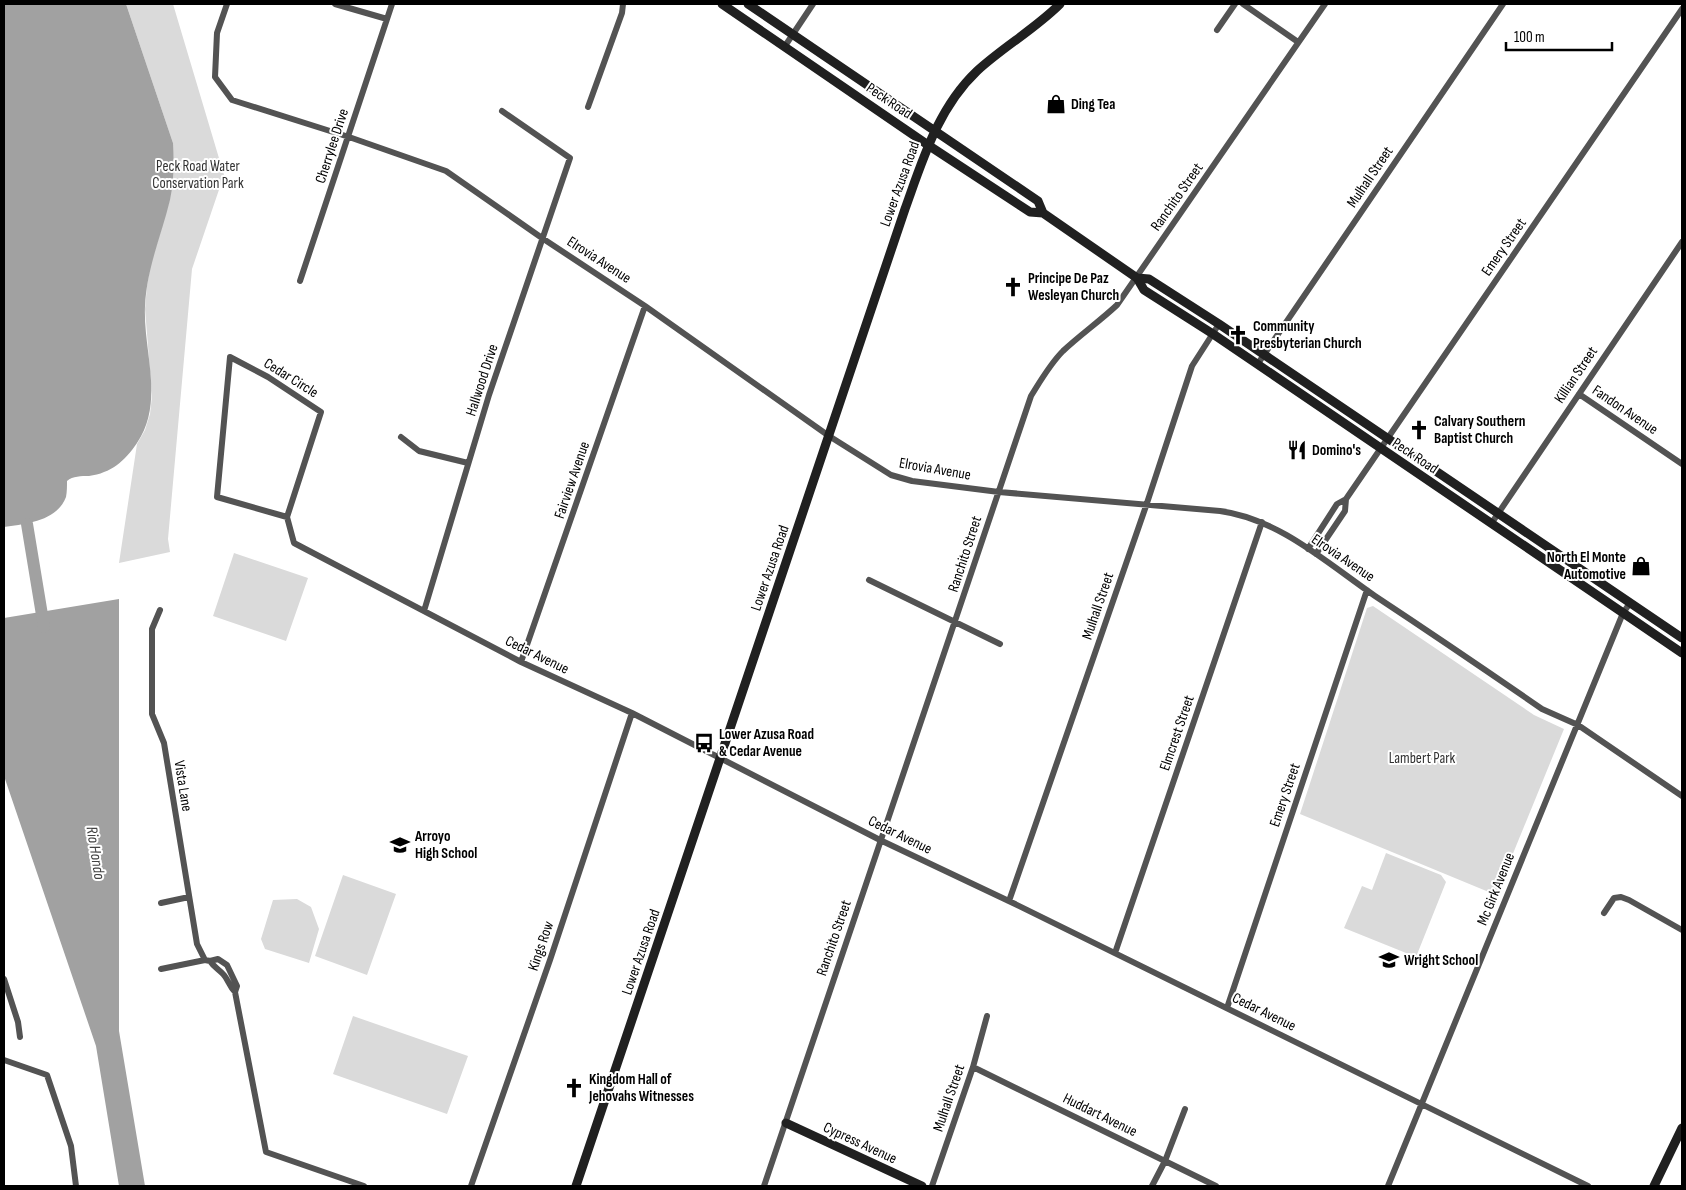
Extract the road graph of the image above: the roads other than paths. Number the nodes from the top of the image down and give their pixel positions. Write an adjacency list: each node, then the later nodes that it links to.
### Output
1 (227, 4): 22 (street, Elrovia Avenue)
2 (335, 4): 14 (street)
3 (392, 4): 14 (street, Cherrylee Drive)
4 (623, 4): 19 (street)
5 (722, 4): 18 (main road, Peck Road)
6 (748, 4): 16 (main road, Peck Road)
7 (813, 4): 16 (street)
8 (1060, 4): 21 (main road, Lower Azusa Road)
9 (1235, 4): 15 (street)
10 (1243, 4): 17 (street)
11 (1325, 4): 17 (street, Ranchito Street)
12 (1503, 4): 32 (street, Mulhall Street)
13 (1682, 9): 37 (street, Emery Street)
14 (387, 19): 22 (street, Cherrylee Drive)
15 (1217, 30)
16 (793, 34): 18 (street); 21 (main road, Peck Road)
17 (1298, 42): 27 (street, Ranchito Street)
18 (785, 46): 23 (main road, Peck Road)
19 (588, 107)
20 (502, 111): 25 (street, Hallwood Drive)
21 (934, 131): 23 (main road, Lower Azusa Road); 24 (main road, Peck Road)
22 (349, 136): 25 (street, Elrovia Avenue); 28 (street, Cherrylee Drive)
23 (928, 145): 24 (main road, Peck Road); 35 (main road, Lower Azusa Road)
24 (1044, 213): 27 (main road, Peck Road)
25 (542, 238): 29 (street, Elrovia Avenue); 39 (street, Hallwood Drive)
26 (1681, 247): 34 (street, Killian Street)
27 (1136, 278): 30 (main road, Peck Road); 31 (main road, Peck Road); 41 (street, Ranchito Street)
28 (300, 281)
29 (645, 306): 35 (street, Elrovia Avenue); 60 (street, Fairview Avenue)
30 (1219, 324): 31 (street, Mulhall Street); 32 (main road, Peck Road)
31 (1213, 334): 33 (main road, Peck Road); 43 (street, Mulhall Street)
32 (1264, 355): 33 (street, Mulhall Street); 37 (main road, Peck Road)
33 (1257, 365): 38 (main road, Peck Road)
34 (1579, 394): 40 (street, Fandon Avenue); 44 (street, Killian Street)
35 (829, 436): 41 (street, Elrovia Avenue); 63 (main road, Lower Azusa Road)
36 (401, 437): 39 (street)
37 (1387, 439): 38 (street, Emery Street); 44 (main road, Peck Road)
38 (1380, 449): 42 (street, Emery Street); 47 (main road, Peck Road)
39 (468, 463): 54 (street, Hallwood Drive)
40 (1682, 464)
41 (998, 492): 43 (street, Elrovia Avenue); 56 (street, Ranchito Street)
42 (1346, 499): 48 (street, Emery Street); 49 (street, Emery Street)
43 (1146, 506): 46 (street, Elrovia Avenue); 67 (street, Mulhall Street)
44 (1498, 514): 47 (street, Killian Street); 52 (main road, Peck Road)
45 (287, 517): 45 (street, Cedar Circle); 54 (street, Cedar Avenue)
46 (1262, 522): 48 (street, Elrovia Avenue); 71 (street, Elmcrest Street)
47 (1491, 524): 55 (main road, Peck Road)
48 (1308, 549): 49 (street, Elrovia Avenue)
49 (1316, 554): 51 (street, Elrovia Avenue)
50 (869, 580): 56 (street)
51 (1367, 590): 62 (street, Elrovia Avenue); 75 (street, Emery Street)
52 (1630, 603): 55 (street, Mc Girk Avenue); 57 (main road, Peck Road)
53 (160, 610): 66 (street, Vista Lane)
54 (424, 611): 60 (street, Cedar Avenue)
55 (1624, 613): 59 (main road, Peck Road); 62 (street, Mc Girk Avenue)
56 (955, 622): 58 (street); 65 (street, Ranchito Street)
57 (1682, 638)
58 (1000, 644)
59 (1682, 653)
60 (522, 662): 61 (street, Cedar Avenue)
61 (632, 713): 63 (street, Cedar Avenue); 87 (street, Kings Row)
62 (1578, 725): 64 (street, Elrovia Avenue); 80 (street, Mc Girk Avenue)
63 (721, 758): 65 (street, Cedar Avenue); 88 (main road, Lower Azusa Road)
64 (1682, 796)
65 (880, 840): 67 (street, Cedar Avenue); 82 (street, Ranchito Street)
66 (188, 897): 68 (street); 72 (street, Vista Lane)
67 (1009, 901): 71 (street, Cedar Avenue)
68 (161, 903)
69 (1604, 913): 70 (street)
70 (1682, 930)
71 (1115, 953): 75 (street, Cedar Avenue)
72 (208, 961): 73 (street); 86 (street)
73 (161, 969)
74 (4, 979): 77 (street)
75 (1227, 1008): 80 (street, Cedar Avenue)
76 (986, 1016): 79 (street, Mulhall Street)
77 (20, 1038)
78 (4, 1060): 85 (street)
79 (973, 1067): 84 (street, Huddart Avenue); 91 (street, Mulhall Street)
80 (1421, 1104): 94 (street, Mc Girk Avenue); 95 (street, Cedar Avenue)
81 (1185, 1109): 84 (street)
82 (786, 1123): 89 (street, Ranchito Street); 90 (main road, Cypress Avenue)
83 (1682, 1128): 96 (main road)
84 (1165, 1161): 92 (street); 93 (street, Huddart Avenue)
85 (76, 1186)
86 (364, 1186)
87 (471, 1186)
88 (576, 1186)
89 (764, 1186)
90 (922, 1186)
91 (932, 1186)
92 (1152, 1186)
93 (1216, 1186)
94 (1388, 1186)
95 (1588, 1186)
96 (1654, 1186)

